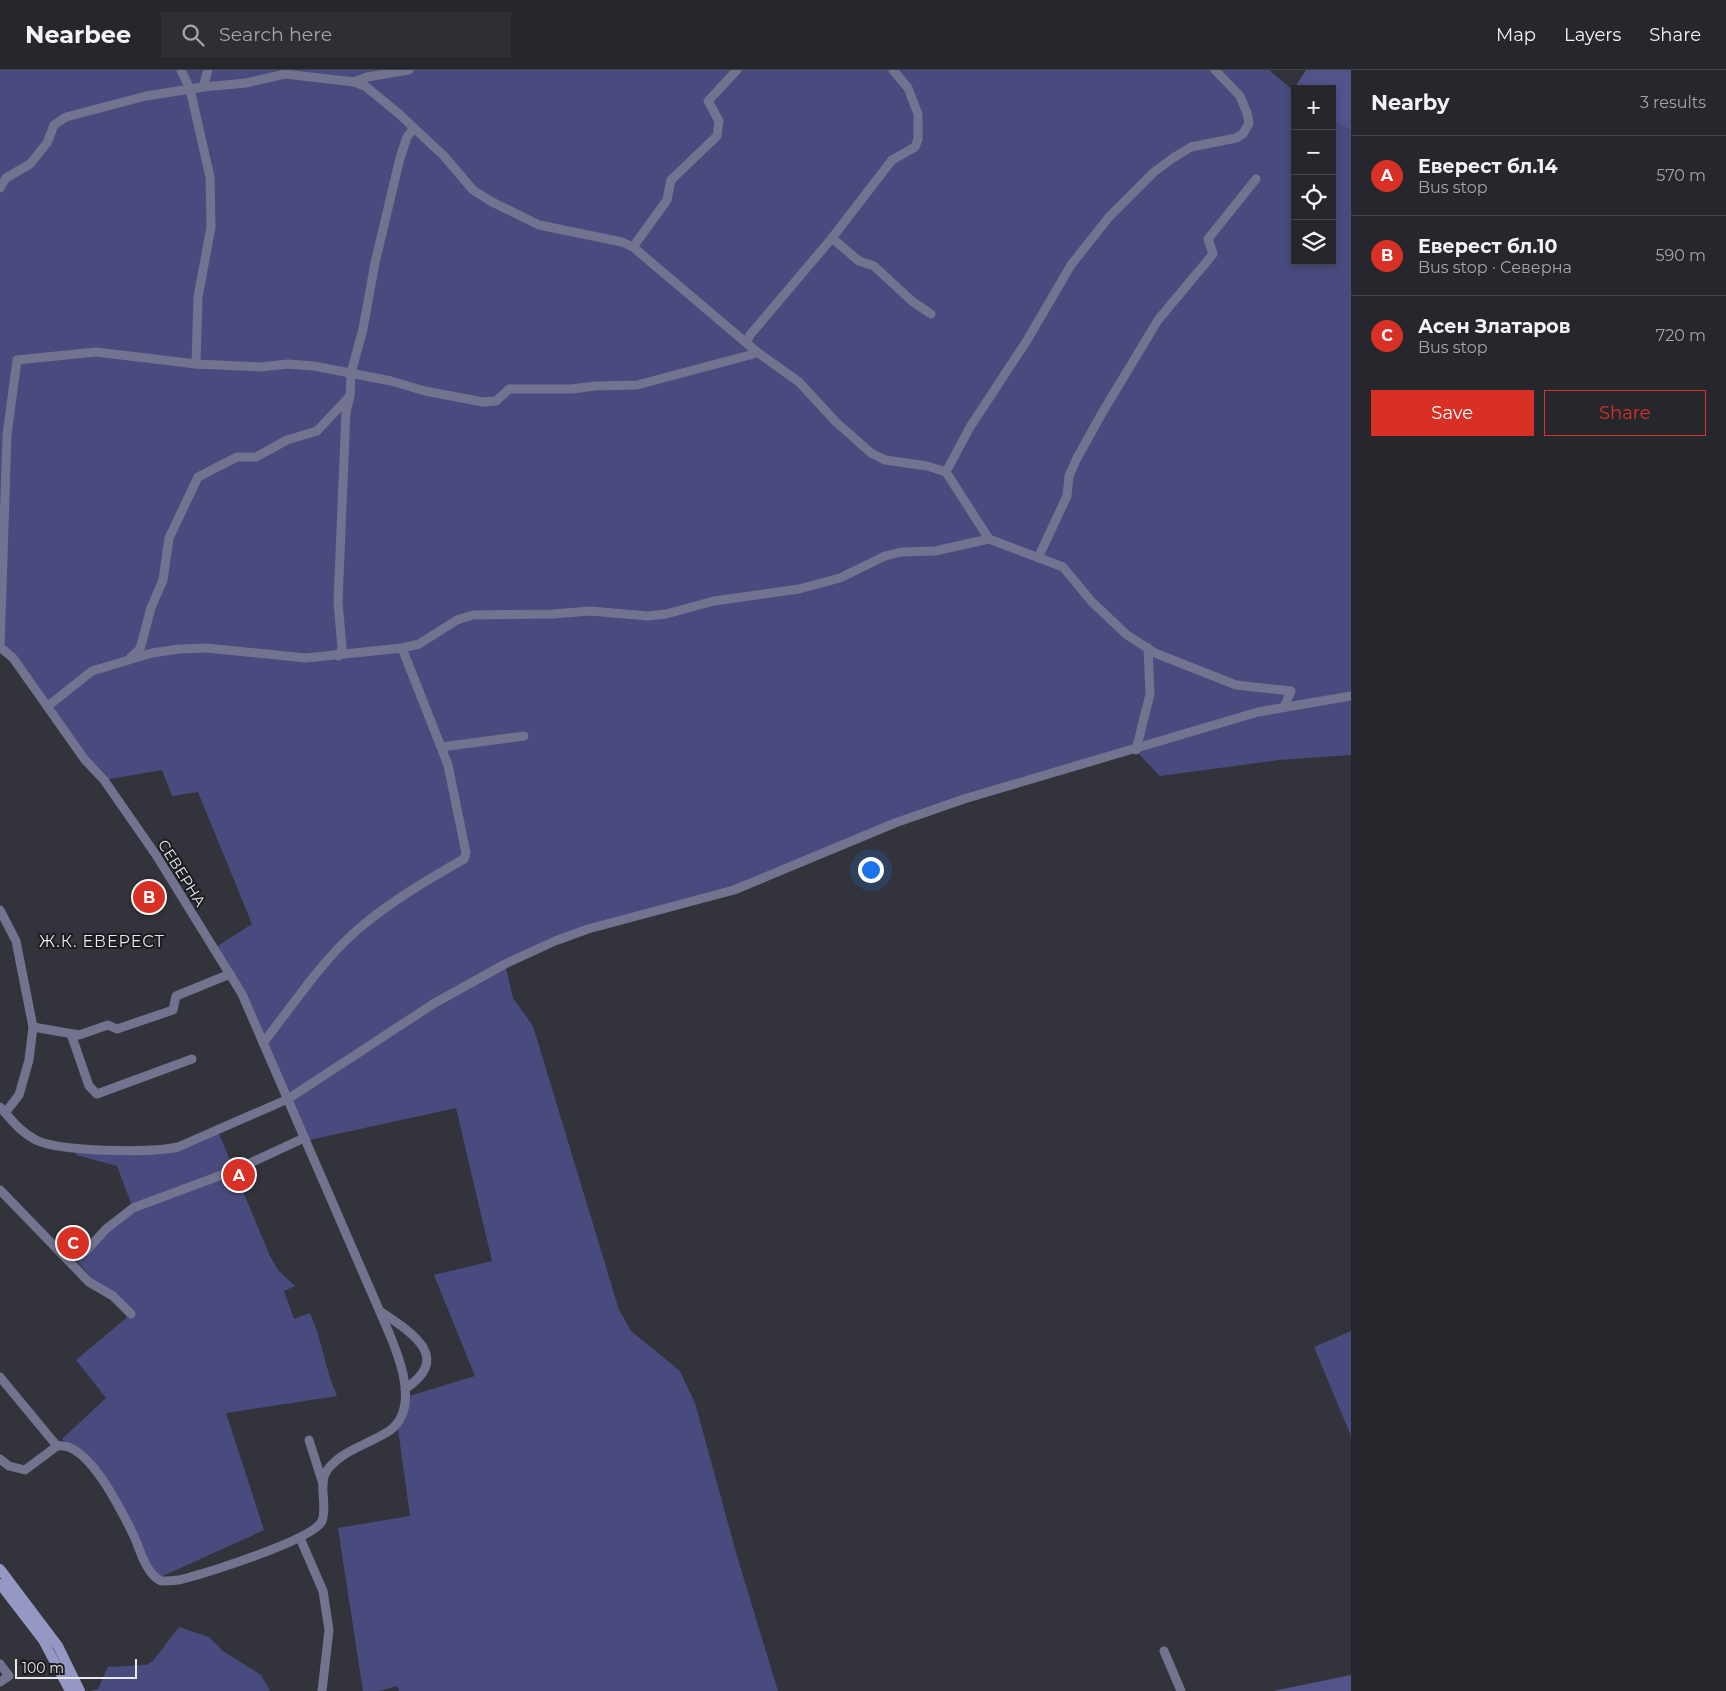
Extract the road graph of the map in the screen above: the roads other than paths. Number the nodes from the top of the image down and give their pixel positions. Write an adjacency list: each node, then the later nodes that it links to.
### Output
1 (181, 70): 10 (street)
2 (208, 70): 9 (street)
3 (409, 70): 8 (street)
4 (737, 70): 15 (street)
5 (893, 70): 14 (street)
6 (1215, 70): 22 (street)
7 (286, 72): 8 (street); 9 (street)
8 (367, 78): 11 (street)
9 (203, 87): 10 (street)
10 (190, 89): 13 (street); 19 (street)
11 (413, 129): 15 (street); 20 (street)
12 (1256, 179): 24 (street)
13 (0, 188)
14 (832, 238): 16 (street); 17 (street)
15 (633, 247): 17 (street)
16 (931, 314)
17 (747, 342): 18 (street)
18 (756, 352): 20 (street); 22 (street)
19 (196, 364): 20 (street); 25 (street)
20 (351, 373): 21 (street)
21 (350, 396): 28 (street); 29 (street)
22 (946, 472): 23 (street)
23 (989, 539): 24 (street); 26 (street)
24 (1038, 558): 27 (street)
25 (0, 647): 31 (street, СЕВЕРНА)
26 (402, 648): 28 (street); 34 (street)
27 (1152, 650): 32 (street); 35 (street)
28 (339, 656): 29 (street)
29 (129, 659): 31 (street)
30 (1351, 696): 32 (street)
31 (48, 706): 37 (street, СЕВЕРНА)
32 (1284, 707): 35 (street)
33 (524, 736): 34 (street)
34 (441, 747): 40 (street)
35 (1136, 750): 42 (street)
36 (0, 910): 38 (street)
37 (230, 974): 39 (street); 40 (street, СЕВЕРНА)
38 (33, 1027): 39 (street); 43 (street)
39 (71, 1034): 41 (street)
40 (263, 1042): 42 (street, СЕВЕРНА)
41 (192, 1059)
42 (288, 1099): 43 (street); 44 (street, СЕВЕРНА)
43 (3, 1110)
44 (304, 1138): 46 (street); 47 (street, СЕВЕРНА)
45 (0, 1190): 46 (street)
46 (61, 1253): 48 (street)
47 (380, 1312): 50 (street, СЕВЕРНА); 50 (street)
48 (131, 1314)
49 (0, 1377): 52 (street)
50 (405, 1388): 54 (street, СЕВЕРНА)
51 (309, 1440): 54 (street)
52 (57, 1446): 53 (street); 55 (street)
53 (0, 1459)
54 (323, 1484): 55 (street)
55 (300, 1538): 63 (street)
56 (0, 1569): 62 (main road)
57 (0, 1584): 61 (main road)
58 (1164, 1650): 64 (street)
59 (0, 1664): 60 (street)
60 (0, 1682)
61 (70, 1691)
62 (80, 1691)
63 (322, 1691)
64 (1181, 1691)

